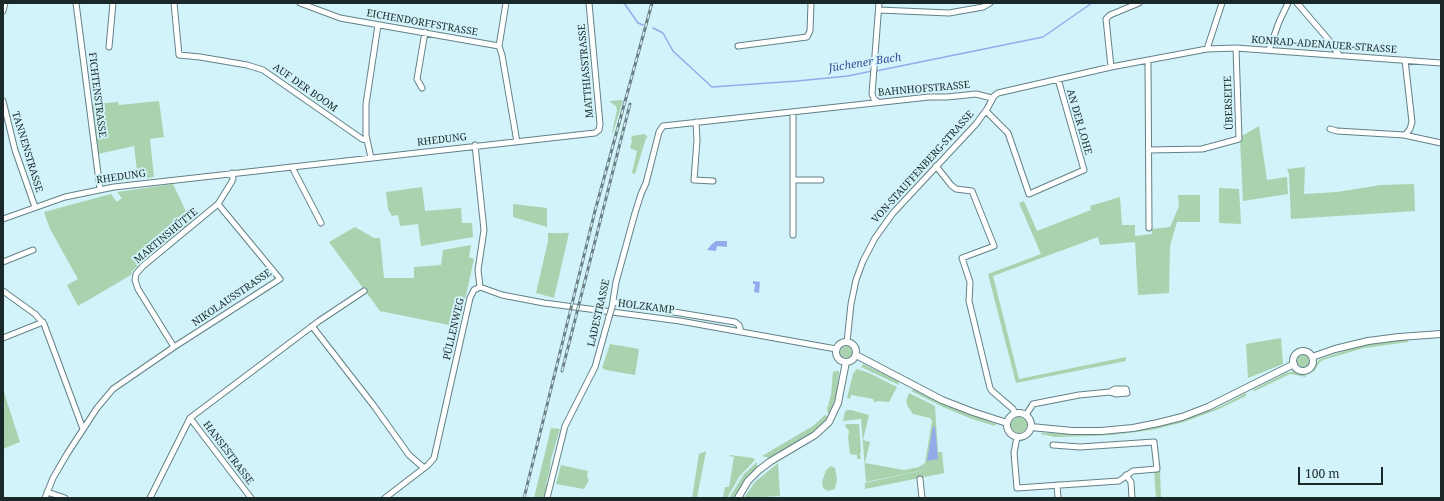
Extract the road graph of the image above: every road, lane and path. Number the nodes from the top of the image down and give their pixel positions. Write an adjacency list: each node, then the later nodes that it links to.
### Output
1 (5, 3): 16 (street)
2 (76, 3): 54 (street, FICHTENSTRASSE)
3 (113, 3): 21 (street)
4 (174, 3): 42 (street, AUF DER BOOM)
5 (300, 3): 17 (street, EICHENDORFFSTRASSE)
6 (506, 3): 19 (street)
7 (589, 3): 40 (street, MATTHIASSTRASSE)
8 (811, 3): 20 (street)
9 (879, 3): 15 (street)
10 (990, 3): 15 (street)
11 (1139, 3): 29 (street)
12 (1222, 3): 22 (street)
13 (1288, 3): 24 (street)
14 (1297, 3): 25 (street)
15 (879, 10): 34 (street)
16 (3, 11)
17 (378, 25): 18 (street, EICHENDORFFSTRASSE); 42 (street)
18 (425, 32): 19 (street, EICHENDORFFSTRASSE); 31 (street)
19 (499, 46): 43 (street)
20 (738, 46)
21 (109, 47)
22 (1206, 48): 23 (street, KONRAD-ADENAUER-STRASSE); 26 (street)
23 (1236, 48): 24 (street, KONRAD-ADENAUER-STRASSE); 46 (street, ÜBERSEITE)
24 (1269, 50): 25 (street, KONRAD-ADENAUER-STRASSE)
25 (1339, 55): 27 (street, KONRAD-ADENAUER-STRASSE)
26 (1148, 60): 29 (street); 46 (street)
27 (1405, 60): 28 (street, KONRAD-ADENAUER-STRASSE); 41 (street)
28 (1441, 63)
29 (1112, 67): 30 (street)
30 (1058, 79): 32 (street); 35 (street, AN DER LOHE)
31 (422, 88)
32 (992, 98): 34 (street, BAHNHOFSTRASSE); 35 (street, VON-STAUFFENBERG-STRASSE)
33 (3, 101): 56 (street, TANNENSTRASSE)
34 (879, 102): 36 (street, BAHNHOFSTRASSE)
35 (986, 111): 48 (street, VON-STAUFFENBERG-STRASSE)
36 (793, 112): 37 (street, BAHNHOFSTRASSE); 51 (street)
37 (696, 122): 38 (street, BAHNHOFSTRASSE); 53 (street)
38 (661, 128): 66 (street, LADESTRASSE)
39 (1330, 129): 41 (street)
40 (593, 133): 43 (street, RHEDUNG)
41 (1404, 135): 44 (street)
42 (368, 140): 47 (street)
43 (517, 142): 45 (street, RHEDUNG)
44 (1441, 143)
45 (476, 145): 47 (street, RHEDUNG); 63 (street)
46 (1149, 150): 59 (street)
47 (371, 158): 49 (street, RHEDUNG)
48 (936, 166): 72 (street, VON-STAUFFENBERG-STRASSE); 80 (street)
49 (293, 167): 50 (street, RHEDUNG); 58 (street)
50 (232, 173): 54 (street, RHEDUNG); 55 (street, MARTINSHÜTTE)
51 (793, 180): 52 (street); 60 (street)
52 (821, 180)
53 (713, 181)
54 (100, 189): 56 (street, RHEDUNG)
55 (218, 204): 73 (street, MARTINSHÜTTE); 73 (street, NIKOLAUSSTRASSE)
56 (35, 207): 57 (street, RHEDUNG)
57 (3, 219)
58 (321, 223)
59 (1149, 228)
60 (793, 235)
61 (33, 250): 62 (street)
62 (3, 262)
63 (480, 287): 69 (street, HOLZKAMP); 88 (street, PÜLLENWEG)
64 (3, 291): 67 (street)
65 (364, 291): 68 (street)
66 (612, 305): 69 (street, HOLZKAMP); 98 (street, LADESTRASSE, bridge)
67 (43, 322): 71 (street); 85 (street)
68 (312, 326): 82 (street); 88 (street)
69 (741, 331): 74 (street, HOLZKAMP)
70 (1441, 334): 76 (street)
71 (3, 338)
72 (847, 342): 74 (street); 75 (street)
73 (174, 346): 85 (street)
74 (836, 349): 77 (street)
75 (856, 355): 77 (street); 83 (street)
76 (1312, 357): 78 (street); 78 (street)
77 (846, 362): 99 (street)
78 (1294, 364): 84 (street)
79 (1110, 392): 81 (street)
80 (1015, 414): 81 (street); 83 (street)
81 (1026, 415): 84 (street)
82 (190, 418): 95 (street); 96 (street, HANSESTRASSE)
83 (1007, 423): 86 (street)
84 (1031, 427): 86 (street)
85 (83, 429): 92 (street)
86 (1017, 437): 91 (street)
87 (1053, 445): 89 (street)
88 (424, 468): 97 (street, PÜLLENWEG)
89 (1126, 475): 91 (street); 102 (street)
90 (920, 479): 100 (street)
91 (1057, 485): 101 (street)
92 (47, 492): 93 (street); 94 (street)
93 (45, 498)
94 (65, 498)
95 (150, 498)
96 (251, 498)
97 (385, 498)
98 (547, 498)
99 (738, 498)
100 (922, 498)
101 (1058, 498)
102 (1132, 498)

